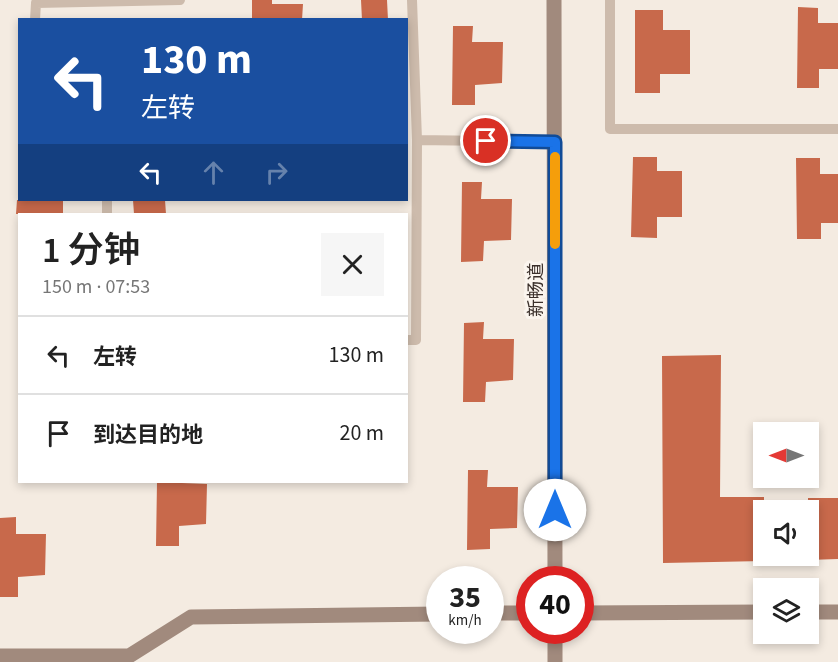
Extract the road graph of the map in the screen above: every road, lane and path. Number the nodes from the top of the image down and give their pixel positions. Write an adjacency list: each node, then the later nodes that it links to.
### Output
1 (180, 0): 5 (lane)
2 (412, 0): 7 (lane)
3 (554, 0): 8 (street, 新畅道)
4 (610, 0): 6 (lane)
5 (35, 18)
6 (838, 129)
7 (417, 140): 8 (lane); 9 (lane)
8 (555, 142): 10 (street, 新畅道)
9 (408, 340)
10 (555, 566)
11 (753, 612): 14 (street)
12 (819, 612): 13 (street)
13 (838, 612)
14 (594, 613)
15 (426, 614): 18 (street)
16 (555, 644): 19 (street)
17 (0, 656): 18 (street)
18 (133, 659)
19 (555, 662)

